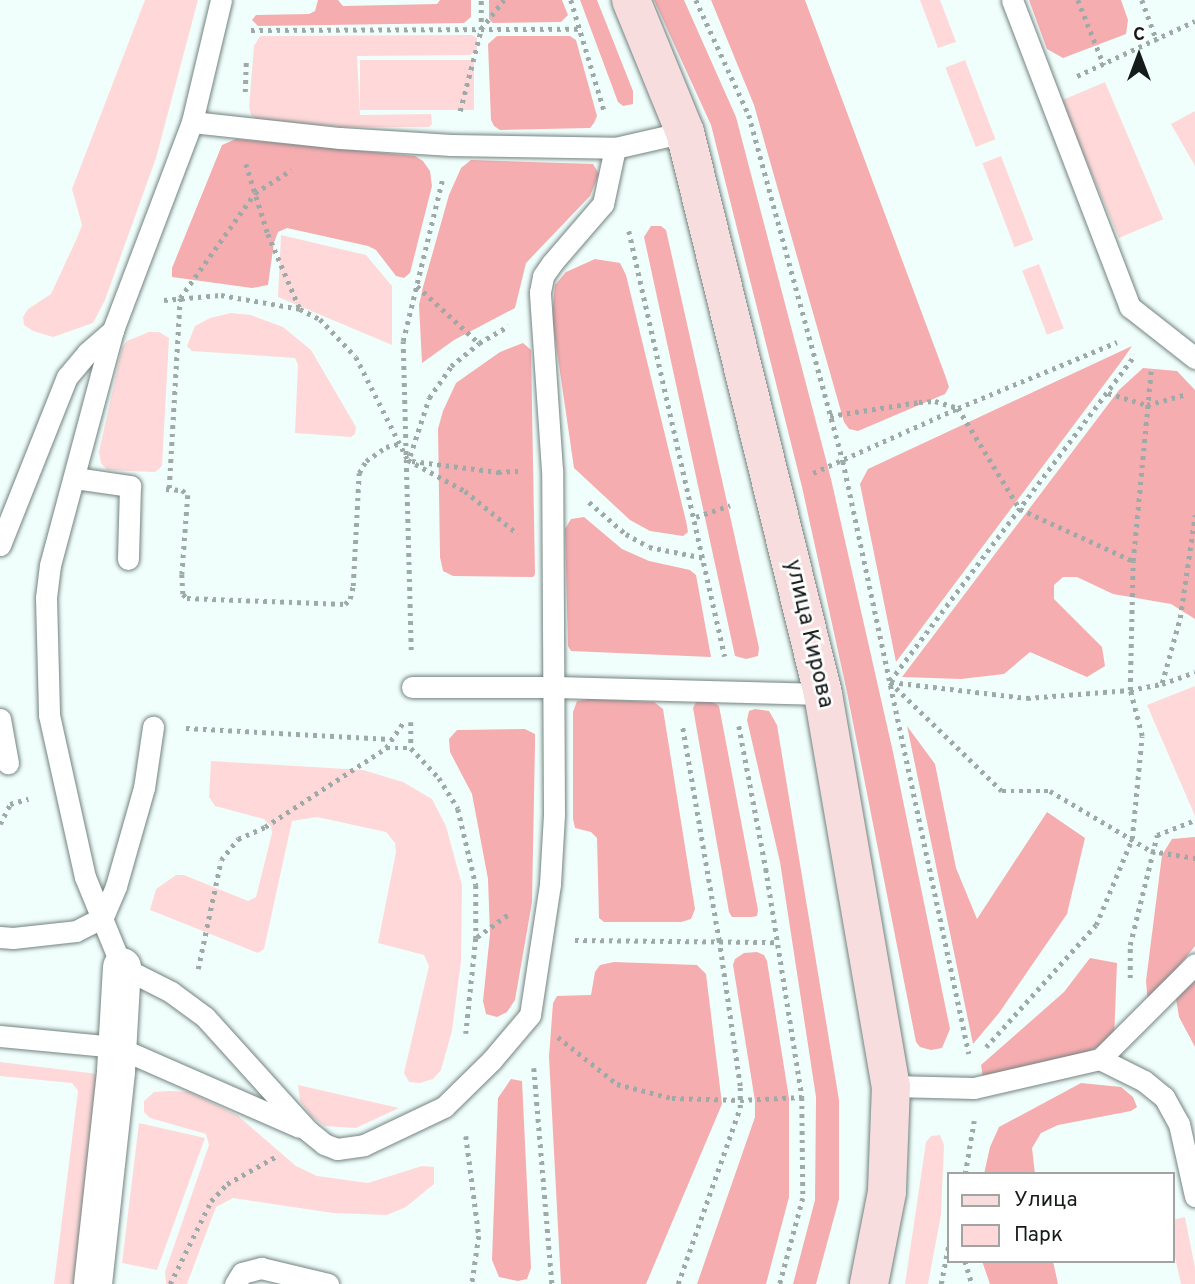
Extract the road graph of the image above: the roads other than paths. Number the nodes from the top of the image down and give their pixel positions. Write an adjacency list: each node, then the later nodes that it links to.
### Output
1 (221, 0): 4 (lane)
2 (631, 0): 5 (main road, улица Кирова)
3 (1012, 0): 8 (lane)
4 (192, 122): 6 (lane); 7 (lane)
5 (685, 132): 6 (lane); 13 (main road, улица Кирова)
6 (615, 148): 12 (lane)
7 (113, 330): 9 (lane); 10 (lane)
8 (1195, 358)
9 (75, 478): 11 (lane); 18 (lane)
10 (0, 545)
11 (128, 559)
12 (555, 687): 13 (lane); 14 (lane); 26 (lane)
13 (823, 694): 25 (main road, улица Кирова)
14 (412, 698)
15 (0, 719): 17 (lane)
16 (153, 727): 18 (lane)
17 (8, 763)
18 (103, 918): 19 (lane); 21 (lane)
19 (0, 937)
20 (1195, 964): 24 (lane)
21 (122, 967): 23 (street); 26 (lane)
22 (0, 1036): 23 (lane)
23 (117, 1047): 26 (lane); 28 (street)
24 (1100, 1059): 25 (lane); 27 (lane)
25 (891, 1086): 31 (main road, улица Кирова)
26 (307, 1130)
27 (1195, 1196)
28 (93, 1284)
29 (235, 1284): 30 (lane)
30 (328, 1284)
31 (869, 1284)

